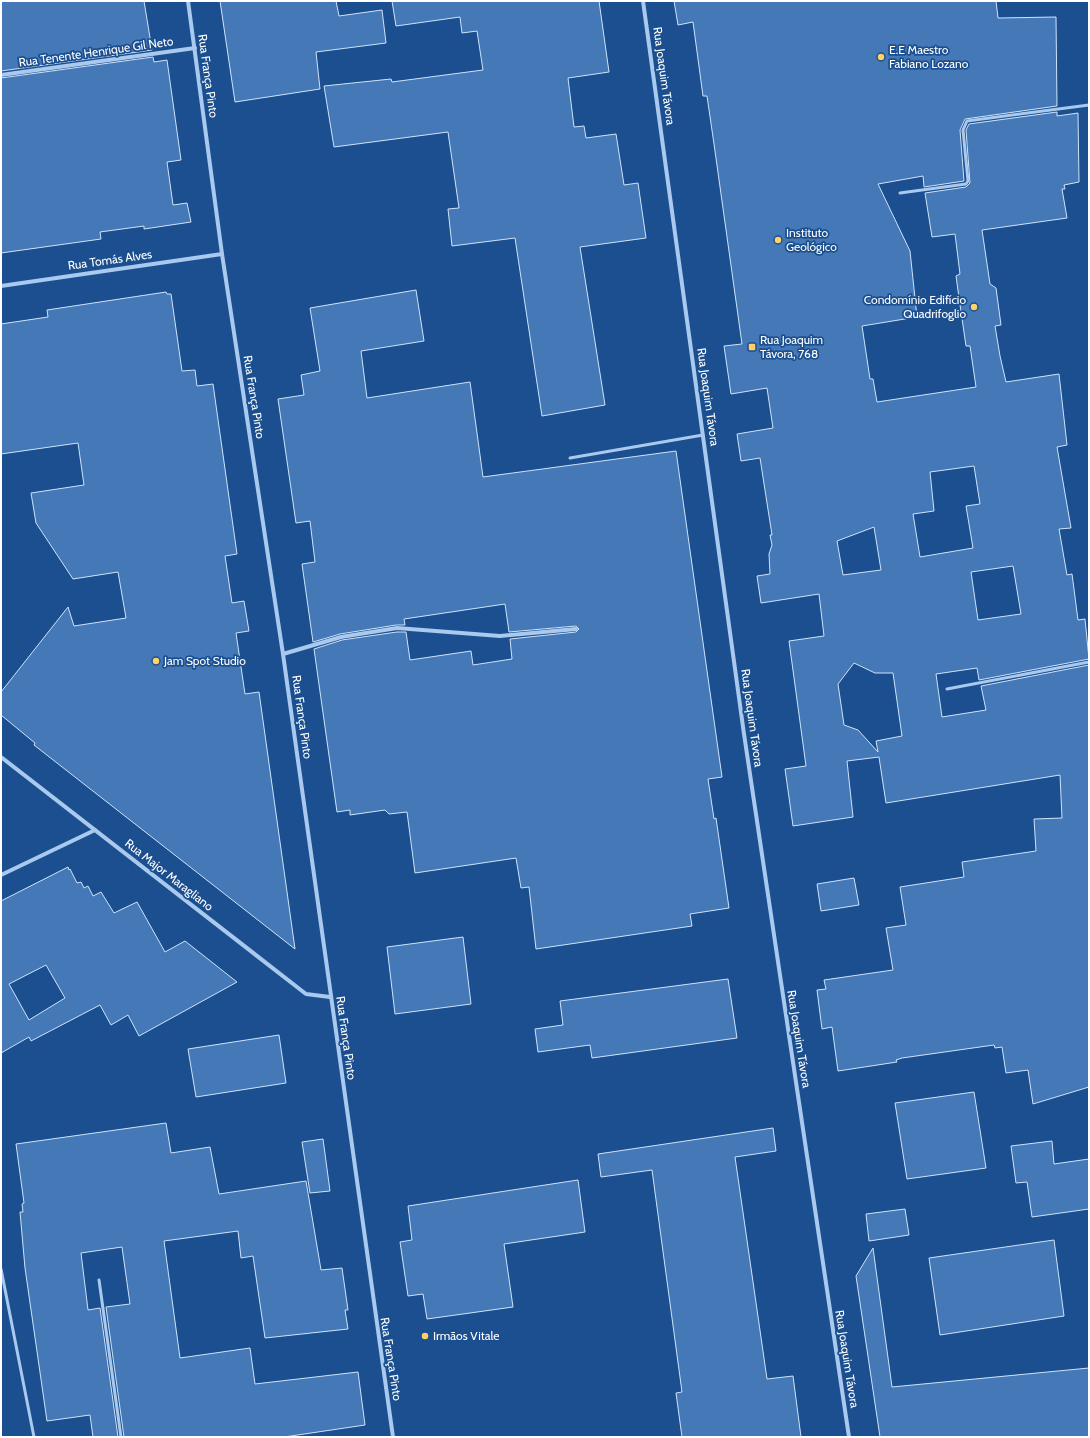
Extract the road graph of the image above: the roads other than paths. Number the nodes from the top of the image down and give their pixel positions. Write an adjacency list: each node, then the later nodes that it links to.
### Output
1 (188, 1): 3 (street, Rua França Pinto)
2 (643, 1): 9 (street, Rua Joaquim Távora)
3 (195, 48): 4 (street, Rua Tenente Henrique Gil Neto); 7 (street, Rua França Pinto)
4 (1, 75)
5 (1089, 105): 6 (lane)
6 (900, 193)
7 (222, 254): 8 (street, Rua Tomás Alves); 12 (street, Rua França Pinto)
8 (1, 286)
9 (703, 435): 10 (lane); 24 (street, Rua Joaquim Távora)
10 (570, 458)
11 (576, 629): 12 (street)
12 (283, 654): 18 (street, Rua França Pinto)
13 (1089, 662): 14 (lane)
14 (947, 689)
15 (1, 757): 16 (street, Rua Major Maragliano)
16 (95, 830): 17 (street); 18 (street, Rua Major Maragliano)
17 (1, 875)
18 (330, 997): 23 (street, Rua França Pinto)
19 (1, 1269): 21 (lane)
20 (99, 1280): 22 (lane)
21 (34, 1437)
22 (121, 1437)
23 (393, 1437)
24 (849, 1437)

